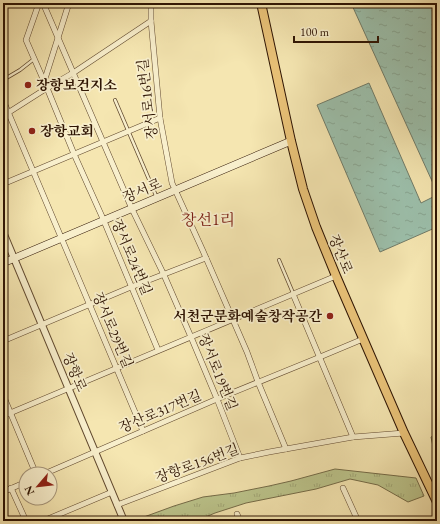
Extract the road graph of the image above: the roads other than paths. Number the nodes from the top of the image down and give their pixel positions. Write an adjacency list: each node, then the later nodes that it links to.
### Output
1 (39, 3): 8 (street, 장서로24번길)
2 (43, 3): 7 (street, 장서로19번길)
3 (69, 3): 7 (street)
4 (151, 3): 6 (street, 장서로16번길)
5 (261, 3): 20 (main road, 장산로)
6 (151, 21): 9 (street); 17 (street, 장서로16번길)
7 (58, 38): 9 (street, 장서로19번길); 11 (street)
8 (34, 59): 10 (lane); 11 (street, 장서로24번길)
9 (73, 73): 12 (street); 19 (street, 장서로19번길)
10 (3, 80)
11 (44, 82): 12 (street, 장서로24번길)
12 (47, 88): 15 (street); 21 (street, 장서로24번길)
13 (3, 100): 15 (street, 장서로29번길)
14 (115, 100): 18 (lane)
15 (9, 113): 16 (street); 22 (street, 장서로29번길)
16 (3, 116)
17 (160, 118): 18 (street); 24 (street, 장서로16번길)
18 (129, 131): 19 (street); 25 (lane)
19 (103, 142): 21 (street); 26 (street, 장서로19번길)
20 (291, 142): 24 (main road, 장서로); 35 (main road, 장산로)
21 (74, 154): 22 (street); 27 (street, 장서로24번길)
22 (34, 172): 23 (street); 29 (street, 장서로29번길)
23 (3, 184)
24 (175, 191): 25 (main road, 장서로); 31 (street, 장서로16번길)
25 (158, 198): 26 (main road, 장서로)
26 (132, 209): 27 (main road, 장서로); 34 (street, 장서로19번길)
27 (104, 221): 29 (main road, 장서로); 36 (street, 장서로24번길)
28 (3, 232): 30 (street, 장항로)
29 (62, 238): 30 (main road, 장서로); 38 (street, 장서로29번길)
30 (14, 258): 33 (main road, 장서로); 40 (street, 장항로)
31 (206, 258): 34 (street); 39 (street, 장서로16번길)
32 (279, 260): 37 (lane)
33 (3, 263)
34 (164, 275): 36 (street); 41 (street, 장서로19번길)
35 (336, 276): 37 (street); 42 (main road, 장산로)
36 (131, 287): 38 (street); 44 (street, 장서로24번길)
37 (293, 294): 39 (street); 45 (street)
38 (89, 304): 40 (street); 46 (street, 장서로29번길)
39 (232, 319): 41 (street); 47 (street, 장서로16번길)
40 (42, 324): 43 (street); 48 (street, 장항로)
41 (191, 336): 44 (street); 50 (street, 장서로19번길)
42 (363, 339): 45 (street, 장산로317번길); 54 (main road, 장산로)
43 (3, 341)
44 (158, 350): 46 (street)
45 (320, 358): 47 (street, 장산로317번길); 55 (street)
46 (117, 368): 48 (street); 53 (street, 장서로29번길)
47 (258, 382): 50 (street, 장산로317번길); 56 (street)
48 (69, 389): 51 (street); 57 (street, 장항로)
49 (3, 395): 51 (street)
50 (217, 399): 53 (street, 장산로317번길); 58 (street, 장서로19번길)
51 (11, 413): 52 (street); 59 (street)
52 (3, 416)
53 (143, 431): 57 (street, 장산로317번길)
54 (404, 433): 55 (street, 장항로156번길); 66 (main road, 장산로)
55 (353, 437): 56 (street, 장항로156번길)
56 (286, 449): 58 (street, 장항로156번길)
57 (94, 452): 60 (street, 장산로317번길); 65 (street, 장항로)
58 (240, 458): 67 (street, 장항로156번길)
59 (33, 466)
60 (58, 468)
61 (18, 485): 62 (street)
62 (11, 488): 64 (street); 69 (street)
63 (343, 488): 73 (street)
64 (3, 492)
65 (112, 492): 67 (street, 장항로); 70 (street)
66 (437, 502)
67 (117, 505): 71 (street, 장항로)
68 (237, 514): 72 (street)
69 (26, 521)
70 (42, 521)
71 (124, 521)
72 (240, 521)
73 (358, 521)

